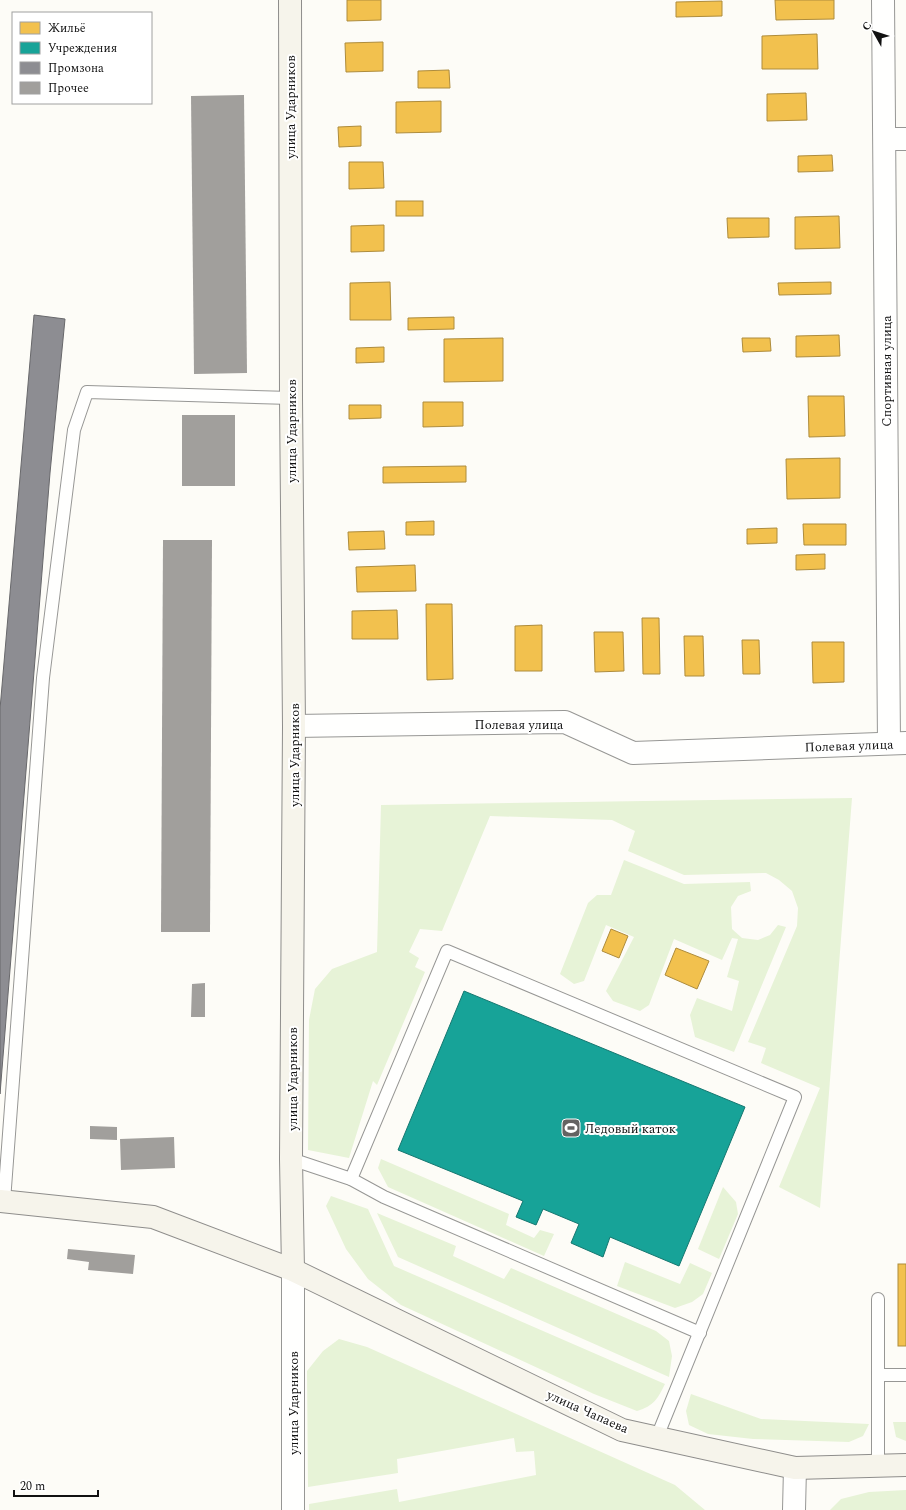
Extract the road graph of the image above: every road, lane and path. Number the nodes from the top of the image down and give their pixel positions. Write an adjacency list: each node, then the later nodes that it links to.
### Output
1 (290, 0): 5 (main road, улица Ударников)
2 (884, 0): 3 (street, Спортивная улица)
3 (885, 139): 4 (street); 7 (street, Спортивная улица)
4 (906, 139)
5 (291, 398): 6 (main road, улица Ударников); 10 (lane)
6 (294, 726): 7 (street, Полевая улица); 8 (main road, улица Ударников)
7 (898, 743)
8 (291, 1160): 9 (lane); 11 (main road, улица Ударников)
9 (351, 1179): 13 (lane); 13 (lane)
10 (2, 1201): 11 (main road, улица Чапаева)
11 (293, 1270): 16 (main road, улица Чапаева); 20 (street, улица Ударников)
12 (878, 1299): 14 (lane)
13 (700, 1333): 16 (lane)
14 (878, 1375): 15 (lane); 18 (lane)
15 (906, 1375)
16 (657, 1437): 19 (main road, улица Чапаева)
17 (906, 1465): 18 (main road, улица Чапаева)
18 (878, 1466): 19 (main road, улица Чапаева)
19 (795, 1468): 21 (street)
20 (293, 1510)
21 (794, 1510)

